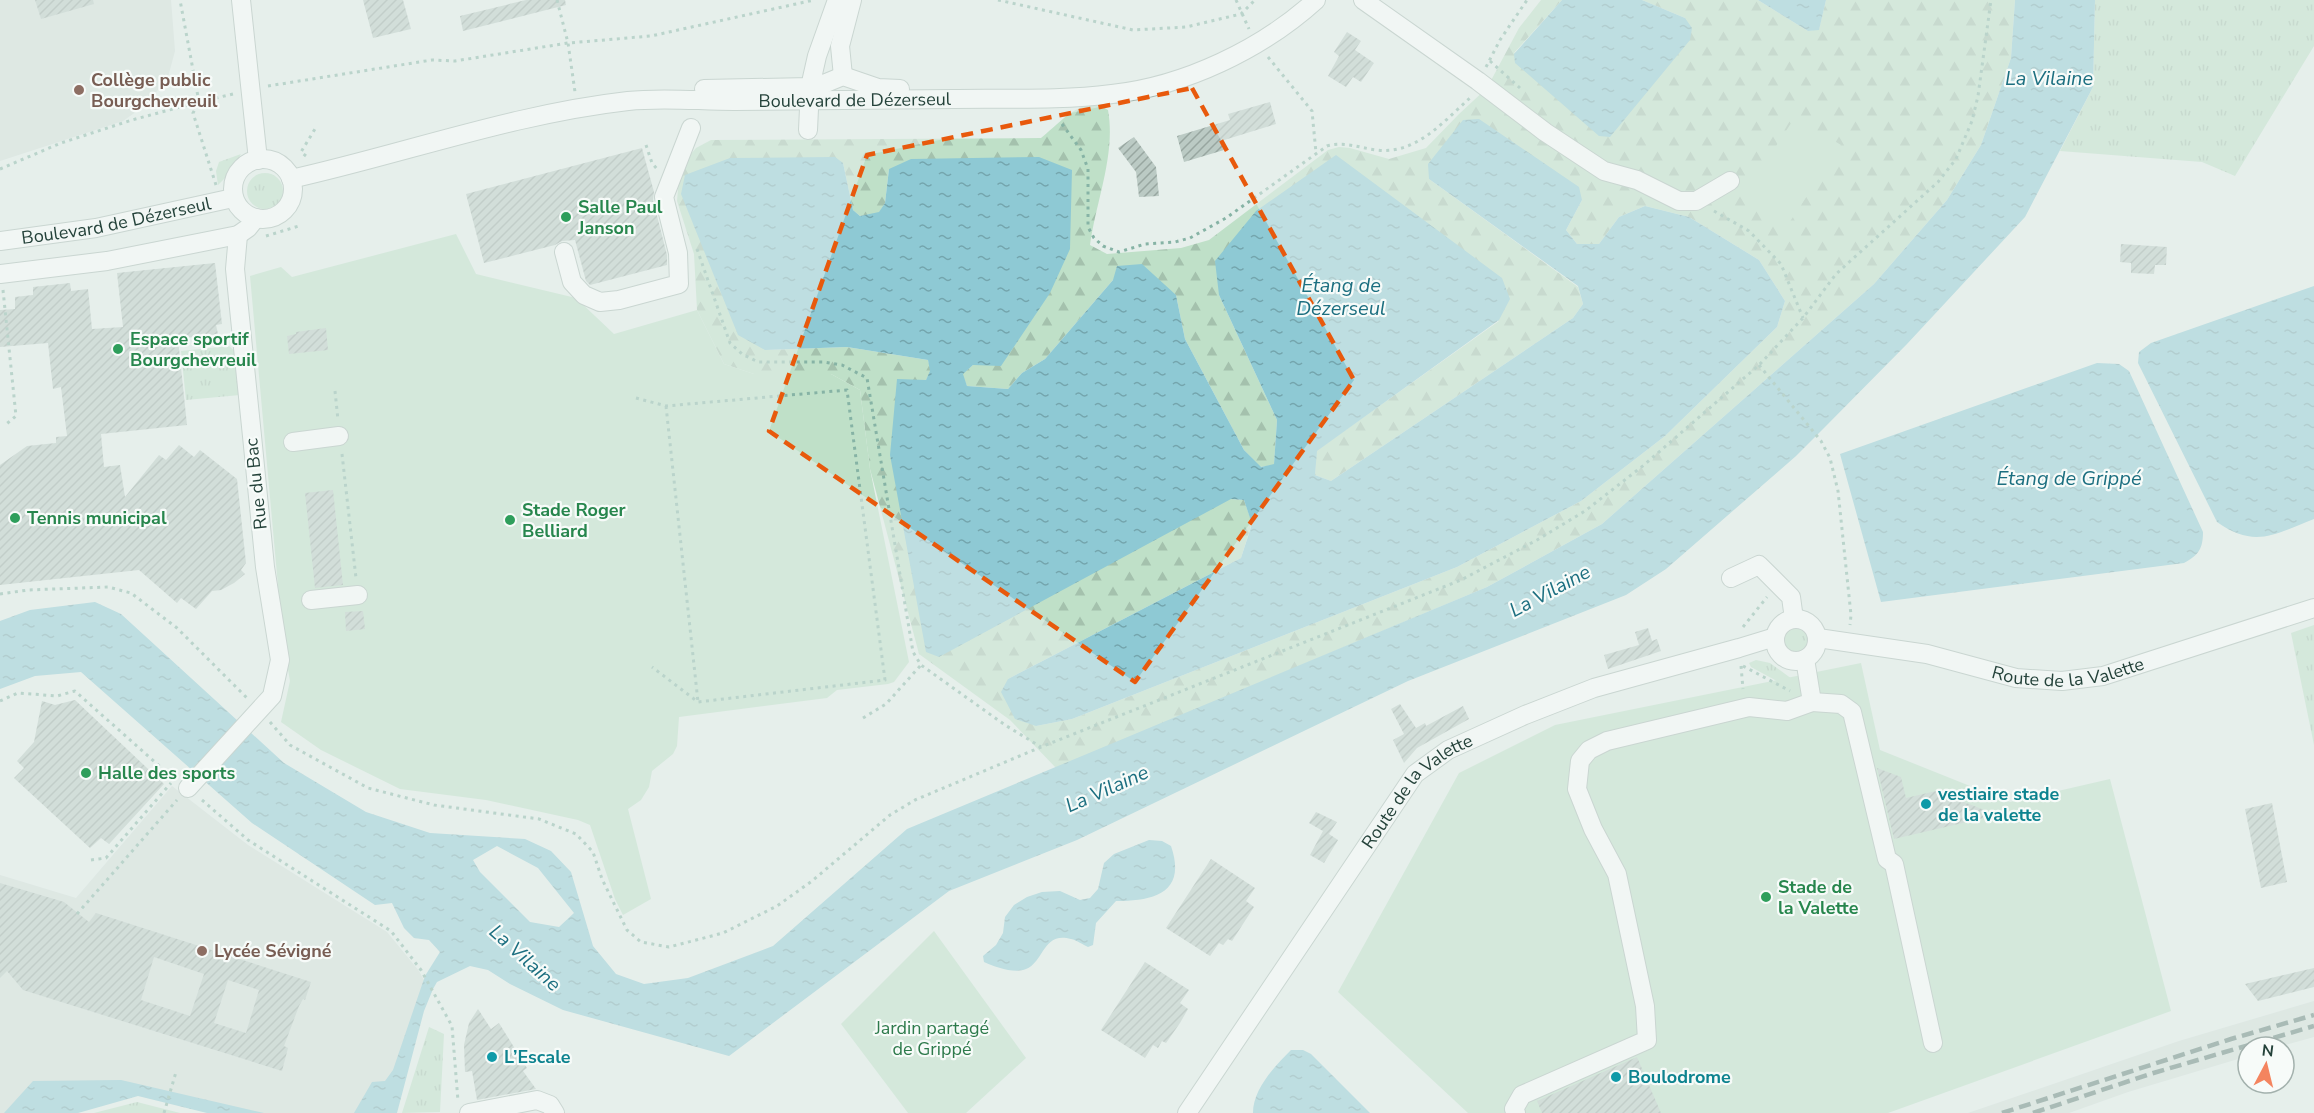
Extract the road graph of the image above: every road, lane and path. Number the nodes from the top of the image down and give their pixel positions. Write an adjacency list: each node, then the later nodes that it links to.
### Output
1 (180, 0): 22 (path)
2 (241, 0): 19 (street)
3 (557, 0): 15 (path)
4 (814, 0): 15 (path)
5 (837, 0): 20 (street)
6 (852, 0): 17 (street)
7 (998, 0): 14 (path)
8 (1236, 0): 14 (path)
9 (1255, 0): 14 (path)
10 (1316, 0): 16 (street, Boulevard de Dézerseul)
11 (1363, 0): 18 (street)
12 (1527, 0): 18 (path)
13 (1991, 0): 42 (path)
14 (1241, 14): 16 (path)
15 (568, 43): 19 (path); 23 (path)
16 (1258, 45): 21 (street, Boulevard de Dézerseul); 28 (path)
17 (843, 76): 20 (street, Boulevard de Dézerseul); 21 (street, Boulevard de Dézerseul)
18 (1478, 81): 28 (path); 35 (street)
19 (250, 89): 22 (path); 29 (street)
20 (809, 94): 21 (street, Boulevard de Dézerseul); 23 (street, Boulevard de Dézerseul); 27 (street)
21 (1079, 97)
22 (199, 102): 30 (path)
23 (577, 109): 31 (street, Boulevard de Dézerseul)
24 (1062, 124): 28 (path)
25 (691, 128): 40 (street)
26 (315, 129): 31 (path)
27 (808, 130)
28 (1316, 153)
29 (258, 160): 32 (street); 34 (street)
30 (0, 169)
31 (312, 174): 32 (street, Boulevard de Dézerseul)
32 (291, 179): 36 (street)
33 (1730, 181): 35 (street)
34 (233, 198): 36 (street); 38 (street, Boulevard de Dézerseul)
35 (1696, 201): 42 (path)
36 (256, 218): 37 (street)
37 (238, 235): 41 (street); 66 (street, Rue du Bac)
38 (0, 241)
39 (694, 241): 60 (path)
40 (564, 252)
41 (1, 279): 47 (path)
42 (1803, 318): 43 (path)
43 (1759, 365): 58 (path); 68 (path)
44 (335, 391): 48 (path)
45 (636, 398): 46 (path)
46 (666, 406): 64 (path); 64 (path)
47 (4, 426)
48 (339, 436): 49 (street); 52 (path)
49 (293, 442)
50 (1731, 578): 55 (street)
51 (0, 594): 66 (path)
52 (358, 595): 53 (street)
53 (311, 600)
54 (2314, 608): 58 (street, Route de la Valette)
55 (1794, 619): 56 (street); 57 (street)
56 (1774, 637): 59 (street); 77 (street, Route de la Valette)
57 (1818, 638): 58 (street, Route de la Valette); 59 (street)
58 (1848, 641)
59 (1805, 660): 65 (street)
60 (921, 665): 67 (path); 68 (path)
61 (1741, 665): 65 (path)
62 (652, 668): 64 (path)
63 (0, 701): 70 (path)
64 (698, 702)
65 (1812, 702): 72 (street); 78 (street)
66 (254, 717): 68 (path); 69 (street, Rue du Bac)
67 (863, 718)
68 (1041, 747)
69 (188, 788): 71 (path); 74 (path)
70 (91, 860)
71 (77, 914)
72 (1933, 1043)
73 (176, 1072): 75 (path)
74 (464, 1108): 76 (street)
75 (164, 1113)
76 (555, 1113)
77 (1187, 1113)
78 (1516, 1113)

